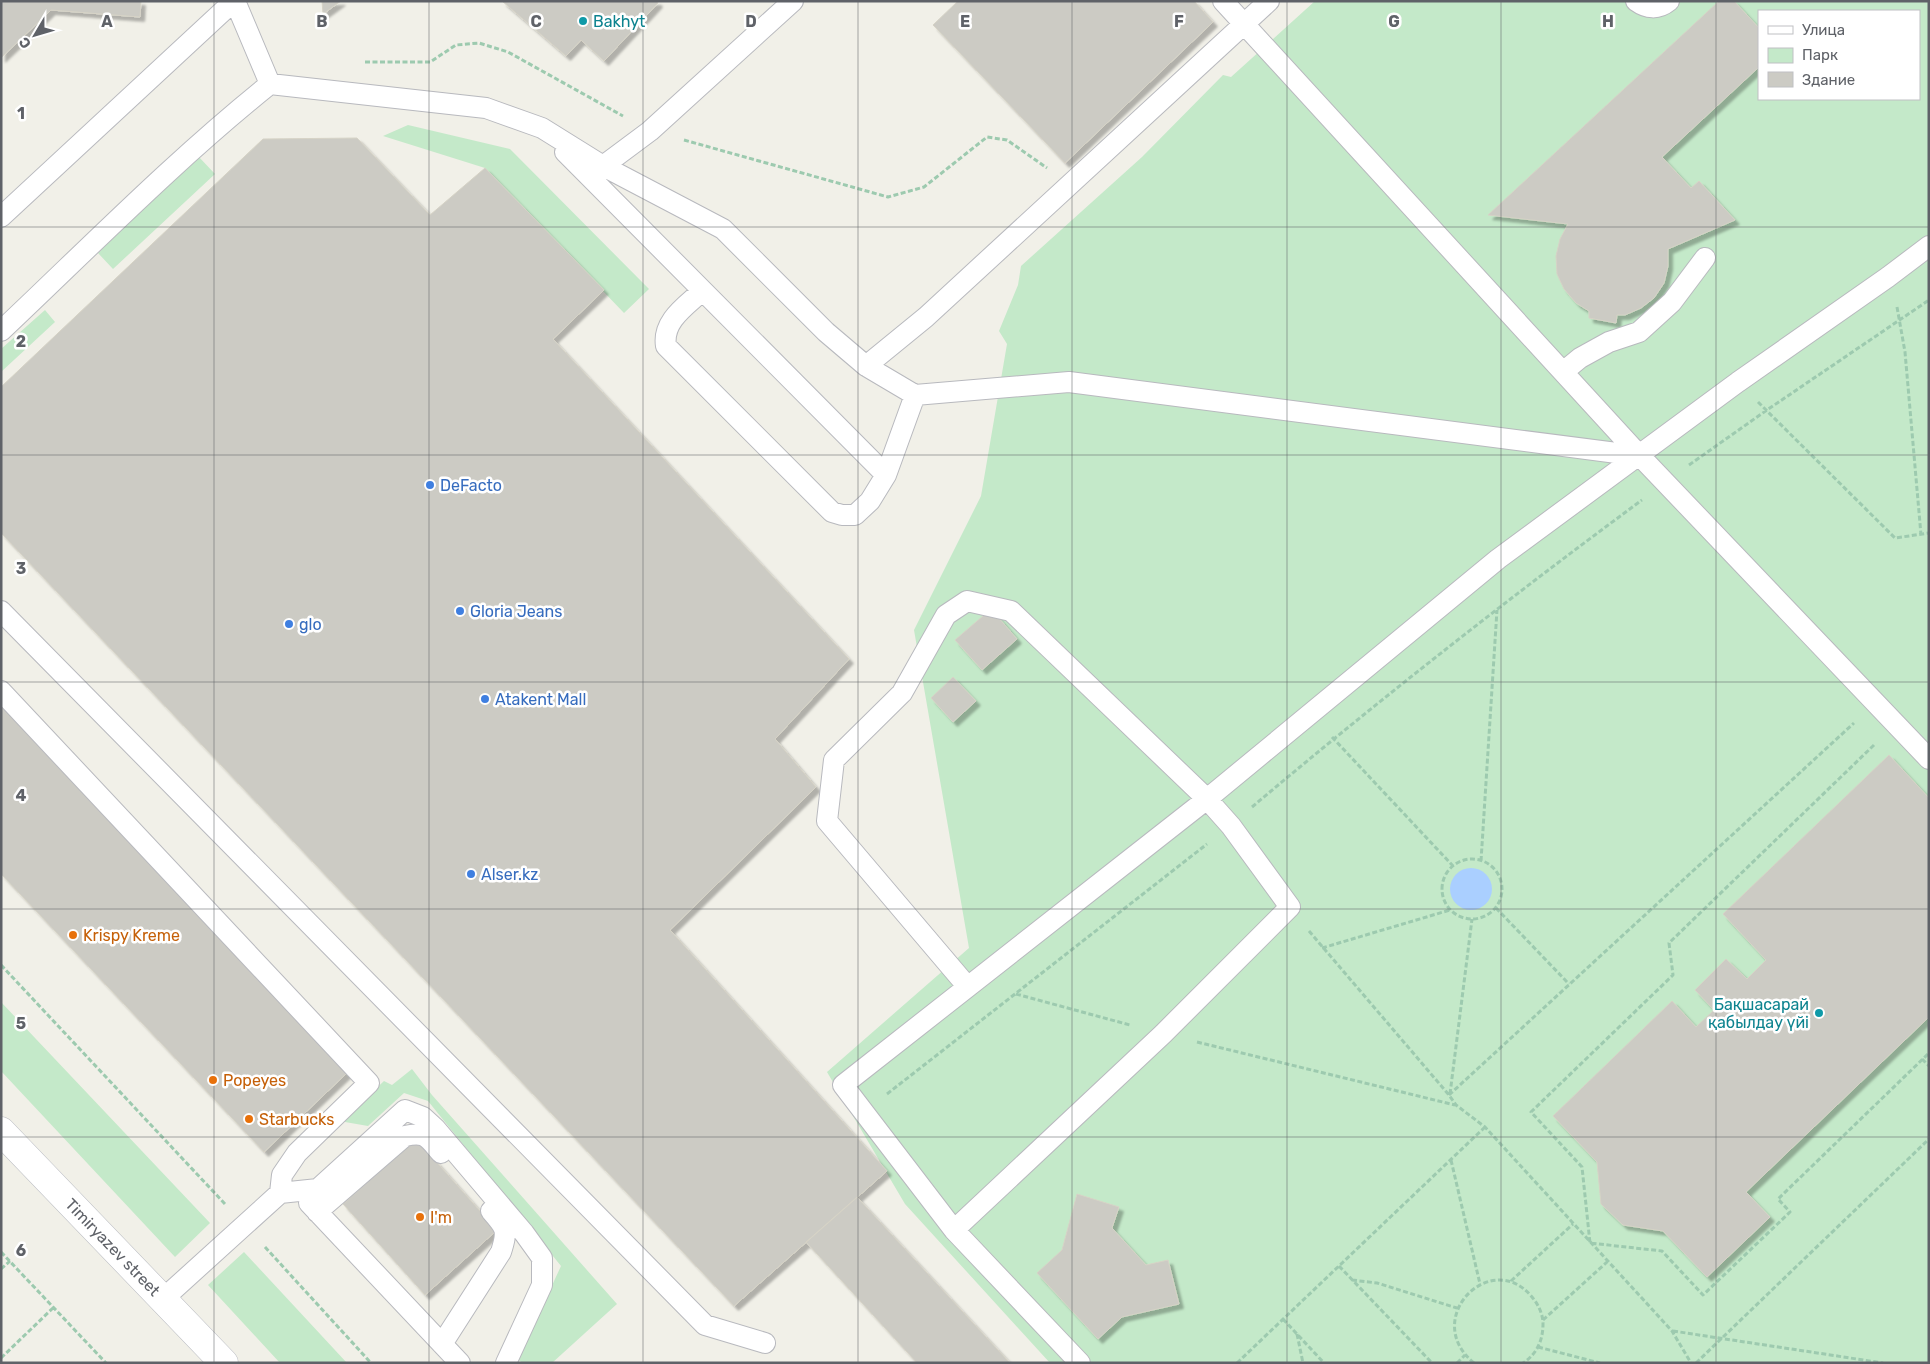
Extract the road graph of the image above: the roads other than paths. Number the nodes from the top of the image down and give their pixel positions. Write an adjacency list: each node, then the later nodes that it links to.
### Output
1 (235, 1): 8 (lane); 11 (lane)
2 (794, 1): 10 (lane)
3 (1224, 1): 7 (lane)
4 (1269, 1): 7 (lane)
5 (1636, 1): 6 (lane)
6 (1669, 1)
7 (1245, 25): 16 (lane); 17 (lane)
8 (270, 84): 9 (lane); 15 (lane)
9 (542, 128): 10 (lane); 14 (lane)
10 (603, 166): 16 (lane)
11 (1, 217)
12 (1929, 246): 19 (lane)
13 (1706, 258): 17 (lane)
14 (702, 290): 20 (lane); 20 (lane)
15 (1, 331)
16 (866, 366): 18 (lane)
17 (1563, 372): 19 (lane)
18 (915, 395): 19 (lane); 20 (lane)
19 (1640, 456): 23 (lane); 24 (lane)
20 (886, 476)
21 (1, 611): 32 (lane)
22 (1, 691): 27 (lane)
23 (1929, 759)
24 (1207, 799): 25 (lane); 25 (lane); 30 (lane)
25 (968, 986): 30 (lane)
26 (1, 1131): 31 (street, Timiryazev street)
27 (280, 1193): 28 (lane); 31 (lane)
28 (300, 1193): 29 (lane); 36 (lane)
29 (317, 1212): 33 (lane); 33 (lane)
30 (954, 1230): 37 (lane)
31 (163, 1299): 34 (street, Timiryazev street)
32 (765, 1343)
33 (442, 1344): 35 (lane)
34 (224, 1363)
35 (460, 1363)
36 (506, 1363)
37 (1080, 1363)

